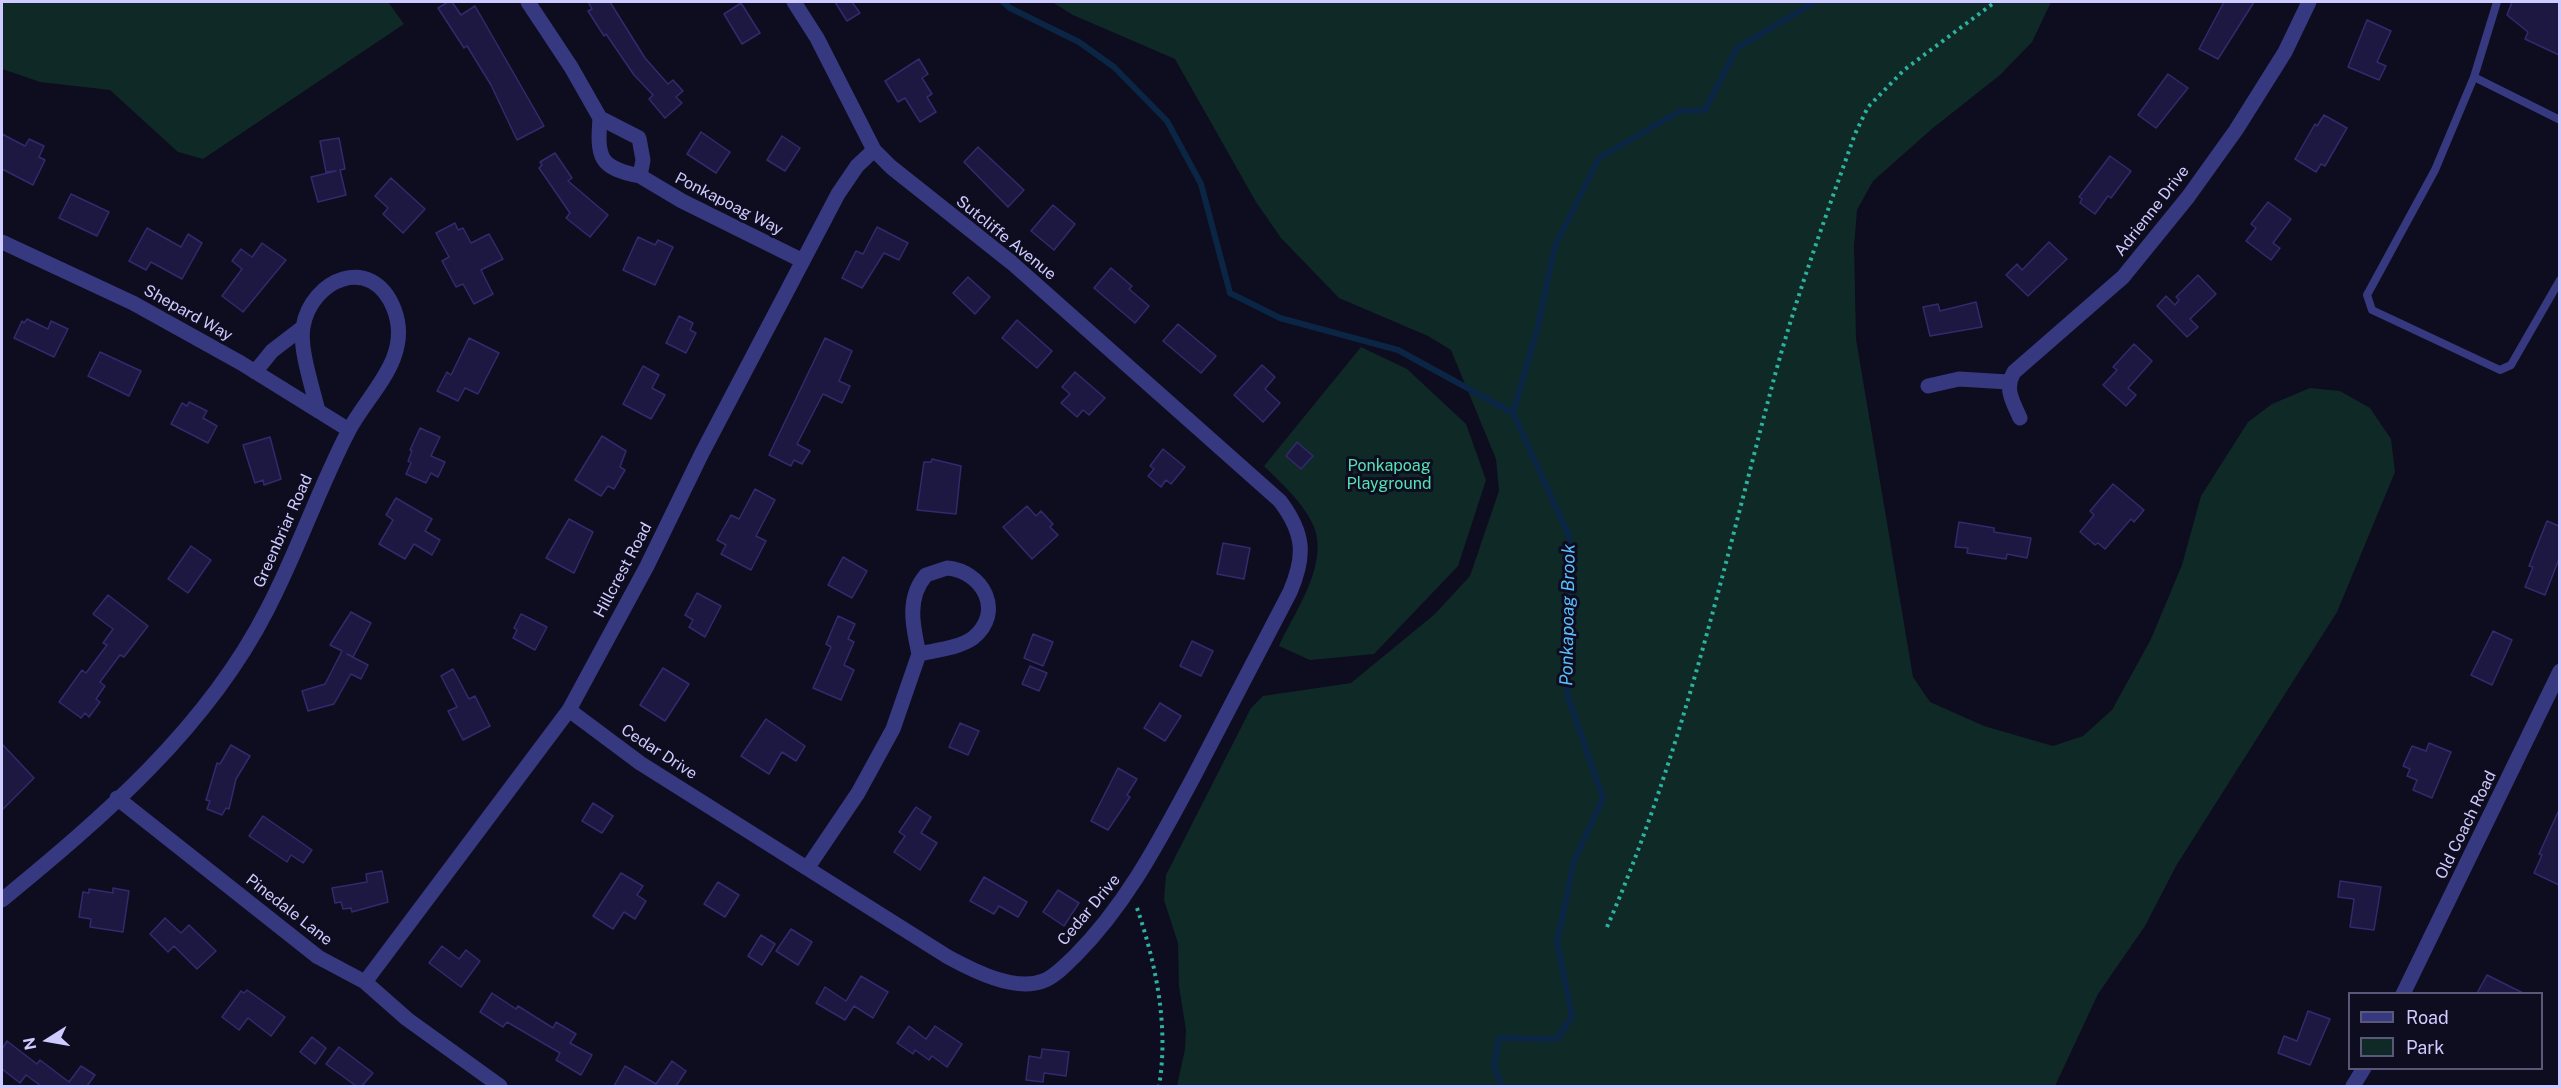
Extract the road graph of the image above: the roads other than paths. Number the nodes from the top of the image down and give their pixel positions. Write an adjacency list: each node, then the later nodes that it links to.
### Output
1 (528, 2): 6 (street)
2 (794, 2): 8 (street, Sutcliffe Avenue)
3 (2309, 2): 15 (street, Adrienne Drive)
4 (2497, 2): 5 (lane)
5 (2474, 77): 7 (lane); 12 (lane)
6 (600, 118): 9 (street); 9 (street, Ponkapoag Way)
7 (2559, 120)
8 (874, 150): 11 (street, Hillcrest Road); 20 (street, Sutcliffe Avenue)
9 (640, 176): 11 (street, Ponkapoag Way)
10 (2, 242): 14 (street, Shepard Way)
11 (803, 261): 23 (street, Hillcrest Road)
12 (2559, 280)
13 (302, 328): 14 (street); 17 (street); 19 (street, Greenbriar Road)
14 (255, 372): 17 (street, Shepard Way)
15 (2008, 382): 16 (street); 18 (street)
16 (1928, 386)
17 (318, 411): 19 (street, Shepard Way)
18 (2020, 418)
19 (349, 430): 24 (street, Greenbriar Road)
20 (1242, 466): 25 (street, Cedar Drive)
21 (919, 654): 21 (street); 25 (street)
22 (2559, 671): 28 (street, Old Coach Road)
23 (569, 710): 25 (street, Cedar Drive); 27 (street, Hillcrest Road)
24 (117, 798): 26 (street, Greenbriar Road); 27 (street, Pinedale Lane)
25 (808, 867)
26 (2, 900)
27 (364, 982): 30 (street, Pinedale Lane)
28 (2403, 992)
29 (2363, 1070): 31 (street)
30 (500, 1086)
31 (2354, 1086)

